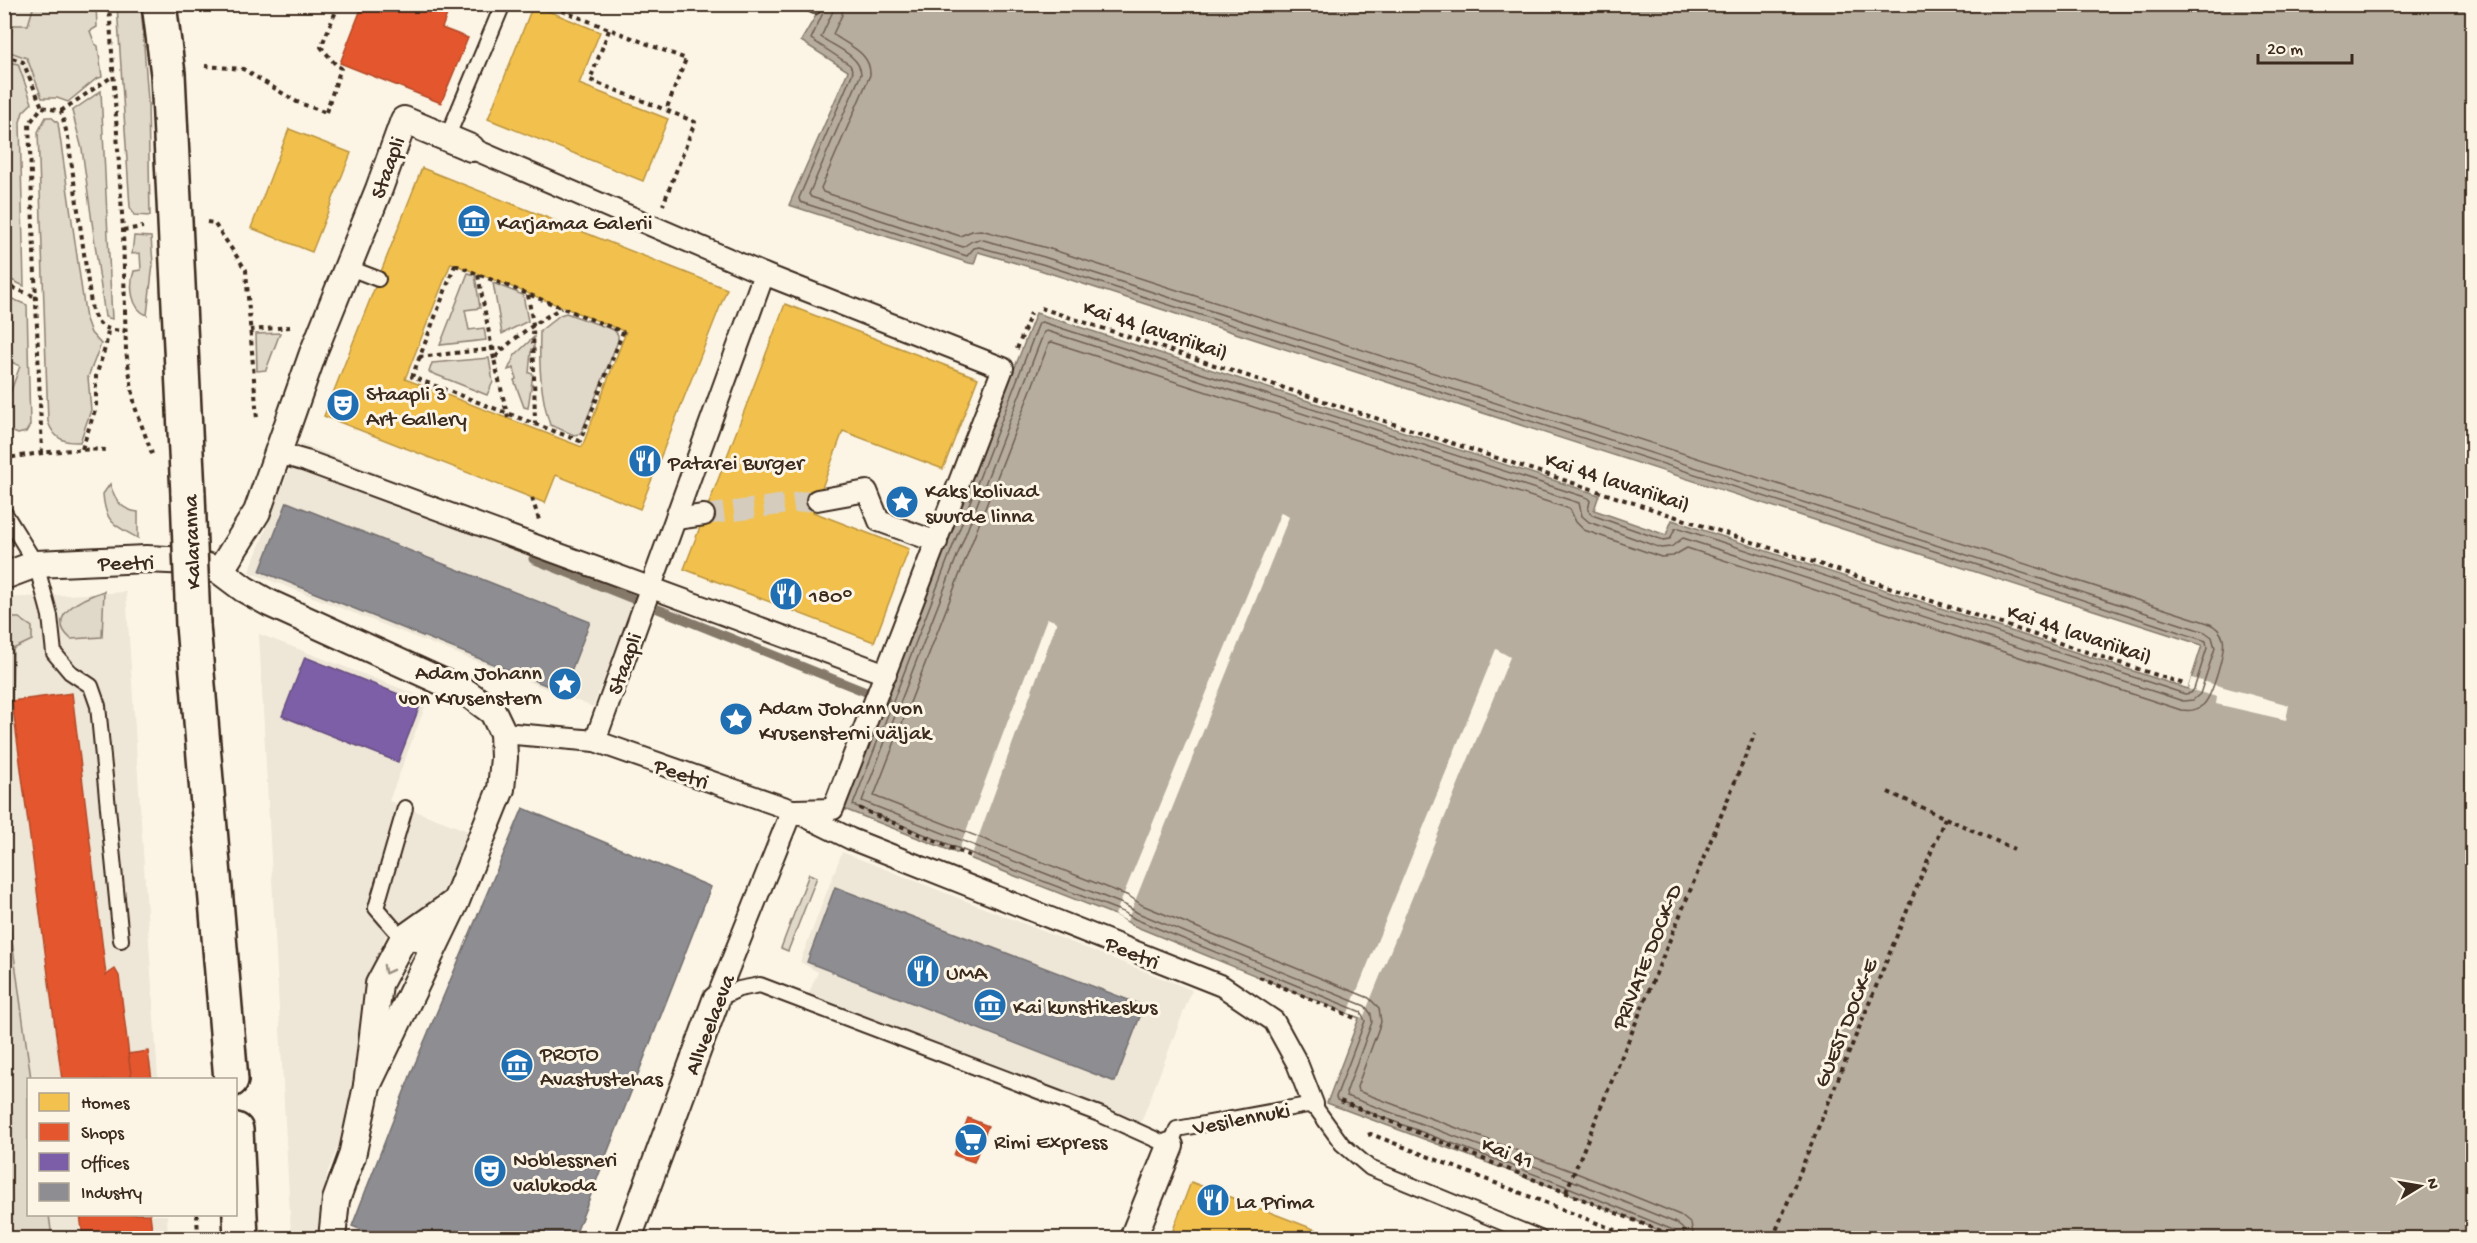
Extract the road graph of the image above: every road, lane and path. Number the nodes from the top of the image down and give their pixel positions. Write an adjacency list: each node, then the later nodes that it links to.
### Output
1 (109, 4): 9 (path)
2 (159, 4): 68 (street, Kalaranna, bridge)
3 (339, 4): 8 (path)
4 (503, 4): 13 (lane)
5 (545, 4): 6 (path)
6 (609, 30): 11 (path); 11 (path)
7 (4, 55): 10 (path)
8 (205, 66)
9 (113, 76): 12 (path); 30 (path)
10 (42, 107): 12 (path); 23 (path)
11 (666, 110): 16 (path)
12 (61, 111): 28 (path)
13 (447, 138): 14 (street, Staapli); 17 (street, Staapli)
14 (471, 148): 16 (street, Staapli)
15 (214, 224): 29 (path)
16 (654, 227): 19 (street, Staapli)
17 (347, 267): 20 (lane); 41 (street, Staapli)
18 (478, 274): 22 (path); 32 (path); 33 (path)
19 (764, 274): 47 (street, Staapli); 48 (street)
20 (378, 279)
21 (4, 284): 23 (path)
22 (528, 294): 24 (path); 26 (path)
23 (36, 297): 40 (path)
24 (561, 308): 26 (path); 37 (path)
25 (1041, 308): 54 (path, Kai 44 (avariikai))
26 (533, 326): 31 (path); 37 (path)
27 (290, 327): 29 (path)
28 (108, 330): 30 (path); 38 (path)
29 (250, 330): 36 (path)
30 (125, 331): 42 (path)
31 (503, 348): 32 (path); 34 (path)
32 (492, 349): 33 (path); 34 (path)
33 (419, 357): 35 (path)
34 (494, 359): 35 (path)
35 (507, 416): 37 (path)
36 (257, 422)
37 (535, 424)
38 (82, 449): 39 (path); 40 (path)
39 (106, 450)
40 (42, 453): 43 (path)
41 (278, 453): 50 (street, Staapli); 52 (street)
42 (152, 455)
43 (4, 461)
44 (817, 500): 48 (street)
45 (4, 512): 49 (lane)
46 (704, 515): 47 (street)
47 (676, 519): 52 (street, Staapli)
48 (937, 542): 53 (street)
49 (36, 564): 50 (street, Peetri); 51 (street, Peetri); 65 (lane)
50 (220, 571): 55 (street, Peetri)
51 (4, 576)
52 (652, 586): 53 (street); 57 (street, Staapli)
53 (886, 674): 60 (street)
54 (2184, 684)
55 (503, 733): 57 (street, Peetri); 63 (street)
56 (1755, 733): 75 (path, PRIVATE DOCK-D)
57 (595, 741): 60 (street, Peetri)
58 (1888, 792): 61 (path)
59 (405, 808): 64 (lane)
60 (792, 810): 67 (street, Allveelaeva); 71 (street, Peetri)
61 (1945, 818): 62 (path); 85 (path, GUEST DOCK-E)
62 (2014, 849)
63 (456, 901): 64 (street); 66 (street)
64 (403, 939): 66 (lane); 69 (street, one-way to 69)
65 (121, 940)
66 (432, 950): 69 (street)
67 (716, 1000): 73 (lane); 80 (street, Allveelaeva)
68 (231, 1078)
69 (367, 1086): 79 (street)
70 (1335, 1100): 75 (path, Kai 41)
71 (1313, 1104): 72 (lane); 73 (lane, Vesilennuki)
72 (1342, 1144): 82 (lane); 83 (path)
73 (1170, 1146): 81 (street, Vesilennuki)
74 (237, 1152): 78 (street)
75 (1566, 1192): 84 (path, Kai 41)
76 (197, 1216): 77 (path)
77 (198, 1239)
78 (241, 1239)
79 (332, 1239)
80 (627, 1239)
81 (1134, 1239)
82 (1540, 1239)
83 (1635, 1239)
84 (1678, 1239)
85 (1773, 1239)

